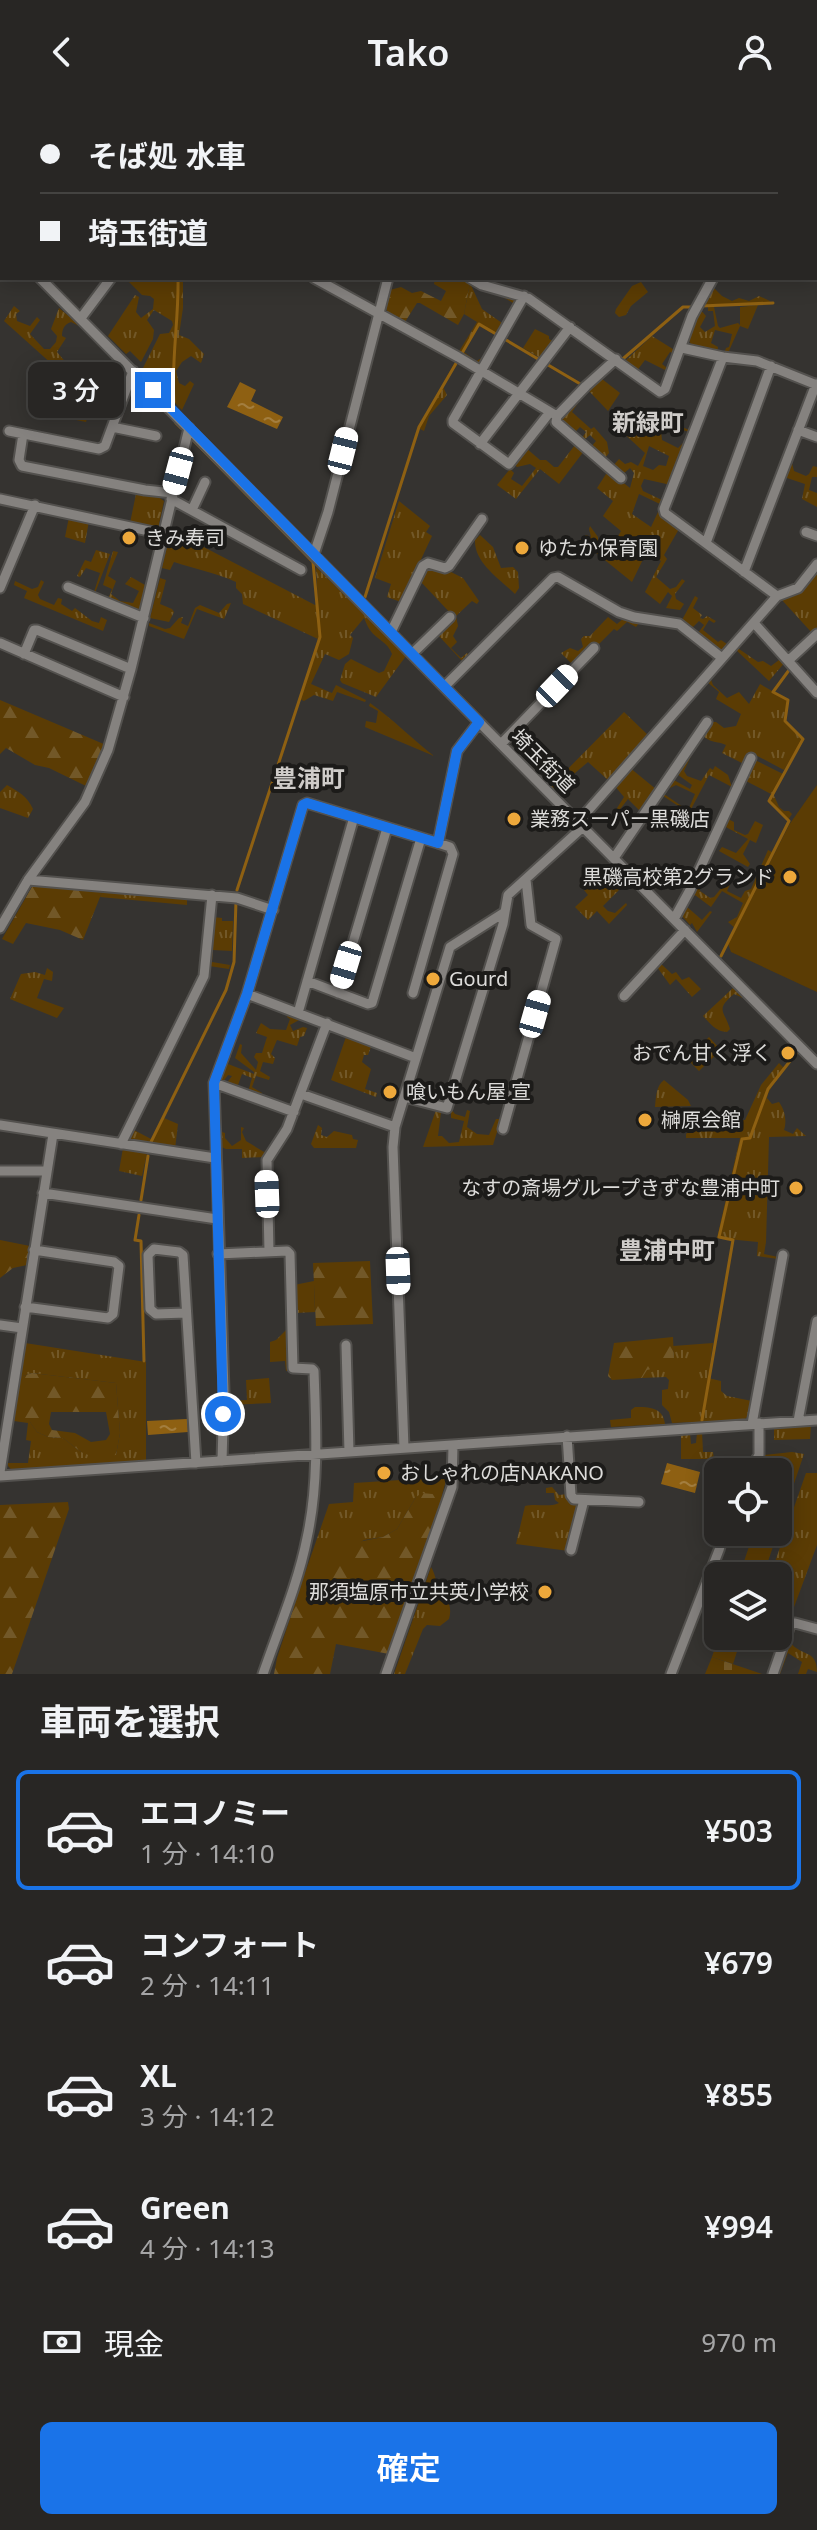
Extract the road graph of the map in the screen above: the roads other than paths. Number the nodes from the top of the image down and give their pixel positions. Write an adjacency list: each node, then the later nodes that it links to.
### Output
1 (42, 280): 9 (street, 埼玉街道)
2 (110, 280): 9 (street)
3 (318, 280): 8 (street)
4 (387, 280): 8 (street)
5 (473, 280): 7 (street)
6 (712, 280): 11 (street)
7 (524, 296): 10 (street); 16 (street)
8 (378, 314): 16 (street); 39 (street)
9 (81, 318): 15 (street, 埼玉街道)
10 (570, 327): 13 (street); 18 (street)
11 (682, 348): 12 (street); 13 (street)
12 (723, 357): 14 (street); 38 (street)
13 (616, 359): 19 (street)
14 (771, 366): 17 (street); 38 (street)
15 (133, 371): 20 (street); 21 (street, 埼玉街道)
16 (481, 371): 18 (street); 27 (street)
17 (816, 385): 22 (street)
18 (519, 394): 19 (street); 27 (street)
19 (553, 414): 27 (street); 28 (street)
20 (112, 427): 24 (street); 25 (street)
21 (189, 428): 30 (street); 39 (street, 埼玉街道)
22 (798, 430): 26 (street); 44 (street)
23 (9, 431): 24 (street)
24 (23, 434): 30 (street)
25 (156, 436)
26 (817, 437)
27 (480, 444)
28 (621, 478)
29 (205, 482): 33 (street)
30 (172, 496): 33 (street); 36 (street)
31 (0, 499): 32 (street)
32 (35, 505): 36 (street); 41 (street)
33 (192, 510): 43 (street)
34 (482, 519): 51 (street)
35 (806, 532): 37 (street)
36 (163, 534): 49 (street)
37 (817, 536)
38 (706, 543): 44 (street)
39 (314, 554): 51 (street, 埼玉街道)
40 (0, 555): 41 (street)
41 (12, 560): 46 (street)
42 (817, 564): 47 (street)
43 (301, 570)
44 (744, 572): 47 (street)
45 (68, 587): 49 (street)
46 (0, 588)
47 (777, 596): 50 (street)
48 (450, 617): 55 (street)
49 (144, 618): 59 (street)
50 (754, 623): 57 (street); 58 (street)
51 (391, 632): 55 (street, 埼玉街道)
52 (817, 634): 58 (street)
53 (0, 643): 56 (street)
54 (594, 648): 65 (street)
55 (413, 653): 60 (street, 埼玉街道)
56 (24, 654): 59 (street); 62 (street)
57 (722, 658): 60 (street); 68 (street)
58 (789, 660): 61 (street)
59 (131, 669): 62 (street)
60 (445, 686): 63 (street, 埼玉街道)
61 (817, 693)
62 (124, 697): 73 (street)
63 (479, 722): 65 (street, 埼玉街道); 71 (street)
64 (707, 722): 72 (street)
65 (501, 744): 68 (street, 埼玉街道)
66 (751, 758): 78 (street)
67 (354, 817): 69 (street); 76 (street); 81 (street)
68 (580, 824): 72 (street, 埼玉街道); 74 (street)
69 (387, 828): 70 (street); 82 (street)
70 (421, 838): 71 (street); 82 (street)
71 (438, 843): 83 (street)
72 (614, 858): 78 (street, 埼玉街道)
73 (28, 880): 75 (street); 79 (street)
74 (526, 880): 77 (street); 96 (street)
75 (212, 895): 76 (street); 98 (street)
76 (273, 910): 84 (street)
77 (505, 912): 88 (street); 92 (street)
78 (674, 919): 80 (street, 埼玉街道)
79 (0, 928)
80 (685, 930): 85 (street); 89 (street, 埼玉街道)
81 (307, 981): 82 (street); 86 (street)
82 (338, 993)
83 (413, 993)
84 (247, 994): 86 (street); 90 (street)
85 (624, 996)
86 (298, 1013): 87 (street)
87 (327, 1023): 88 (street); 91 (street)
88 (416, 1058): 92 (street)
89 (817, 1064)
90 (214, 1083): 93 (street); 99 (street)
91 (301, 1094): 93 (street); 95 (street)
92 (404, 1097): 95 (street)
93 (294, 1112): 105 (street)
94 (0, 1125): 97 (street)
95 (395, 1127): 121 (street)
96 (503, 1129)
97 (53, 1134): 98 (street); 101 (street)
98 (121, 1144): 99 (street)
99 (215, 1158): 103 (street)
100 (0, 1171): 101 (street)
101 (46, 1171): 102 (street)
102 (43, 1193): 103 (street); 104 (street)
103 (217, 1219): 106 (street)
104 (34, 1250): 108 (street); 108 (street)
105 (269, 1252): 106 (street); 123 (street)
106 (218, 1254): 125 (street)
107 (783, 1255): 118 (street)
108 (25, 1307): 112 (street)
109 (186, 1313): 109 (street); 126 (street)
110 (817, 1321): 117 (street)
111 (0, 1325): 112 (street)
112 (22, 1328): 115 (street)
113 (346, 1345): 122 (street)
114 (0, 1381): 115 (street)
115 (14, 1383): 127 (street)
116 (817, 1420): 117 (street)
117 (798, 1421): 118 (street)
118 (756, 1424): 119 (street); 124 (street)
119 (567, 1436): 120 (street); 128 (street)
120 (453, 1445): 121 (street); 134 (street)
121 (404, 1448): 122 (street)
122 (349, 1452): 123 (street)
123 (317, 1455): 125 (street); 133 (street)
124 (757, 1458)
125 (222, 1461): 126 (street)
126 (196, 1463): 127 (street)
127 (0, 1474)
128 (584, 1500): 129 (street); 131 (street)
129 (639, 1502)
130 (719, 1546): 135 (street)
131 (571, 1550)
132 (817, 1629): 136 (street)
133 (263, 1674)
134 (386, 1674)
135 (671, 1674)
136 (773, 1674)

